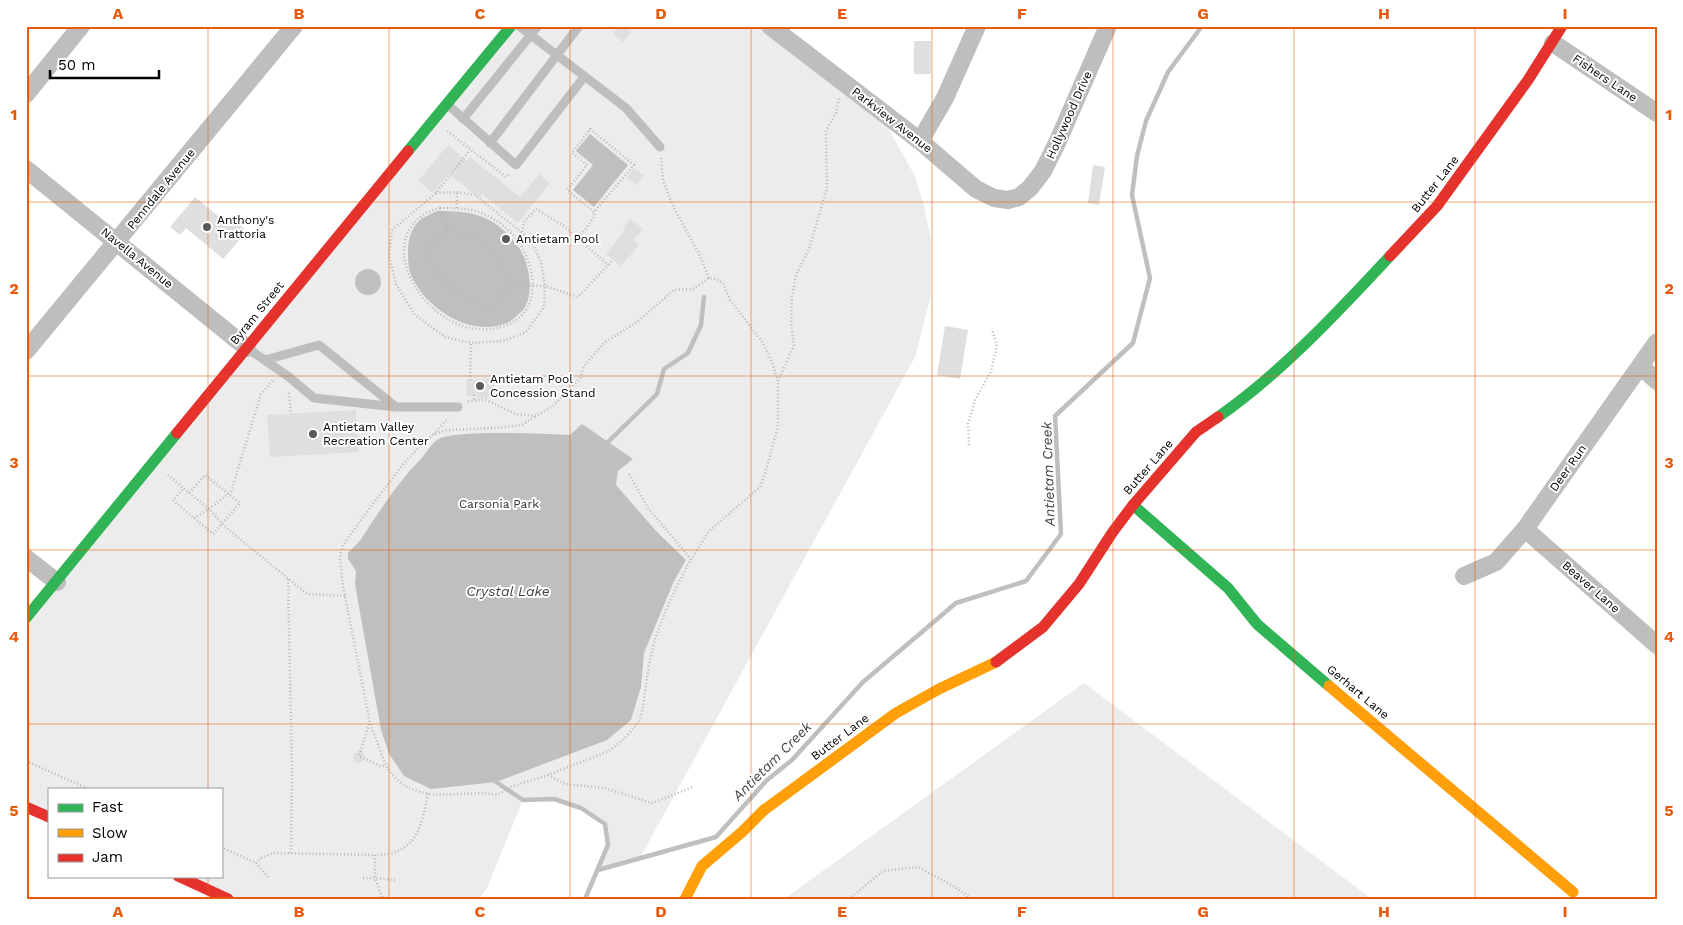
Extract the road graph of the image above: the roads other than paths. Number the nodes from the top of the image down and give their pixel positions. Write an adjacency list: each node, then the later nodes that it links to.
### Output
1 (80, 26): 15 (street)
2 (294, 26): 24 (street, Penndale Avenue)
3 (511, 26): 16 (street, Byram Street)
4 (519, 26): 11 (lane)
5 (538, 26): 11 (lane)
6 (579, 26): 13 (lane)
7 (770, 26): 19 (street, Parkview Avenue)
8 (977, 26): 19 (street)
9 (1108, 26): 23 (street, Hollywood Drive)
10 (1562, 26): 12 (street, Butter Lane)
11 (531, 35): 13 (lane); 18 (lane)
12 (1553, 42): 17 (street, Fishers Lane); 33 (street, Butter Lane)
13 (556, 56): 14 (lane); 20 (lane)
14 (584, 77): 20 (lane); 21 (lane)
15 (26, 94)
16 (447, 104): 18 (lane); 26 (street, Byram Street)
17 (1657, 113)
18 (463, 119): 20 (lane)
19 (920, 141): 23 (street, Parkview Avenue)
20 (490, 142)
21 (660, 147)
22 (26, 169): 24 (street, Navella Avenue)
23 (1019, 197)
24 (117, 242): 26 (street, Navella Avenue); 27 (street, Penndale Avenue)
25 (1657, 342): 29 (street, Deer Run)
26 (247, 348): 28 (lane); 37 (street, Byram Street)
27 (26, 351)
28 (264, 360): 31 (lane); 31 (lane)
29 (1640, 366): 30 (street); 34 (street, Deer Run)
30 (1657, 381)
31 (396, 407): 32 (lane)
32 (458, 407)
33 (1133, 505): 43 (street, Gerhart Lane); 45 (street, Butter Lane)
34 (1525, 529): 36 (street, Deer Run); 39 (street, Beaver Lane)
35 (26, 558): 37 (street)
36 (1464, 576)
37 (57, 582): 38 (street, Byram Street)
38 (26, 618)
39 (1657, 645)
40 (26, 807): 41 (street)
41 (48, 817)
42 (182, 878): 44 (street)
43 (1573, 892)
44 (228, 899)
45 (685, 899)

